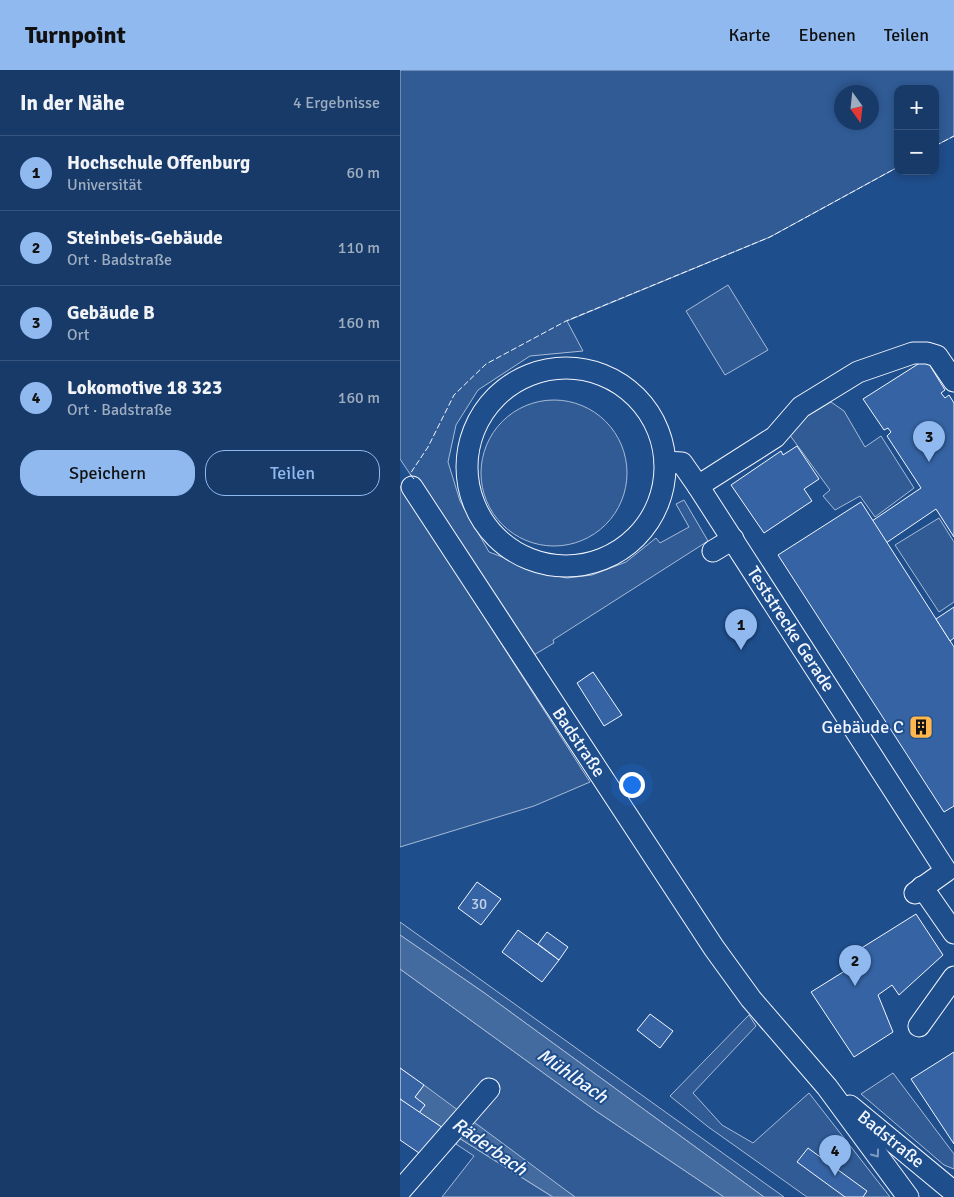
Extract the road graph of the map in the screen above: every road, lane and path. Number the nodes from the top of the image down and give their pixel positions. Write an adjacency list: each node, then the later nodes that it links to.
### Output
1 (954, 381): 3 (street)
2 (674, 462): 2 (street); 3 (street, Teststrecke Gerade)
3 (698, 486): 5 (street, Teststrecke Gerade)
4 (412, 487): 10 (street, Badstraße)
5 (732, 539): 6 (street); 7 (street, Teststrecke Gerade)
6 (713, 551)
7 (954, 932)
8 (954, 977): 9 (street)
9 (919, 1026)
10 (827, 1087): 13 (street, Badstraße); 14 (street, Badstraße, one-way to 14)
11 (489, 1088): 12 (street)
12 (400, 1191)
13 (954, 1192)
14 (908, 1197)

